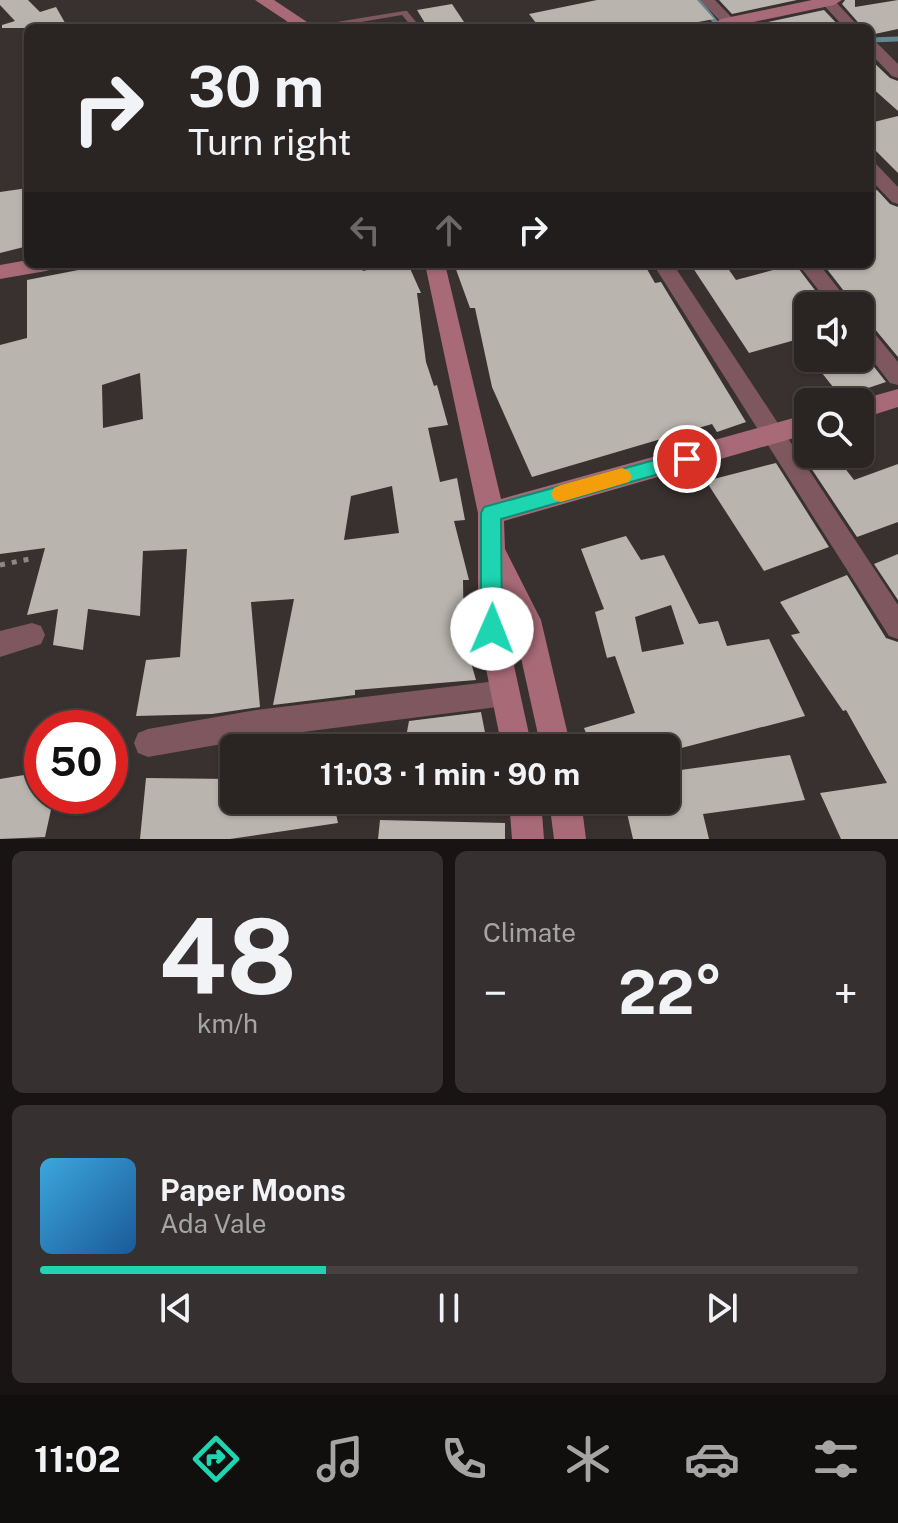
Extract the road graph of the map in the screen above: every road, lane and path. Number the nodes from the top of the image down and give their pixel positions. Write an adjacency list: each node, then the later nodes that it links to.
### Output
1 (263, 0): 4 (main road)
2 (707, 0): 7 (street)
3 (829, 0): 8 (main road); 9 (street)
4 (303, 24)
5 (321, 24): 6 (lane)
6 (414, 24)
7 (715, 24)
8 (720, 24)
9 (850, 24)
10 (874, 48): 11 (street)
11 (898, 73)
12 (874, 172): 13 (street)
13 (898, 198)
14 (24, 268): 18 (main road)
15 (436, 268): 26 (main road)
16 (666, 268): 25 (street)
17 (811, 268): 19 (street)
18 (0, 272)
19 (831, 292)
20 (874, 347): 21 (street)
21 (898, 377)
22 (898, 398): 23 (main road)
23 (874, 405)
24 (794, 428): 25 (main road)
25 (771, 435): 26 (main road); 30 (street)
26 (491, 513): 27 (main road)
27 (493, 552): 33 (main road); 35 (main road)
28 (30, 559): 29 (path)
29 (0, 565)
30 (898, 627)
31 (32, 635): 32 (street)
32 (0, 644)
33 (505, 693): 34 (main road); 36 (street)
34 (514, 734)
35 (553, 734)
36 (148, 743)
37 (526, 814): 39 (main road)
38 (567, 814): 40 (main road)
39 (528, 839)
40 (570, 839)

